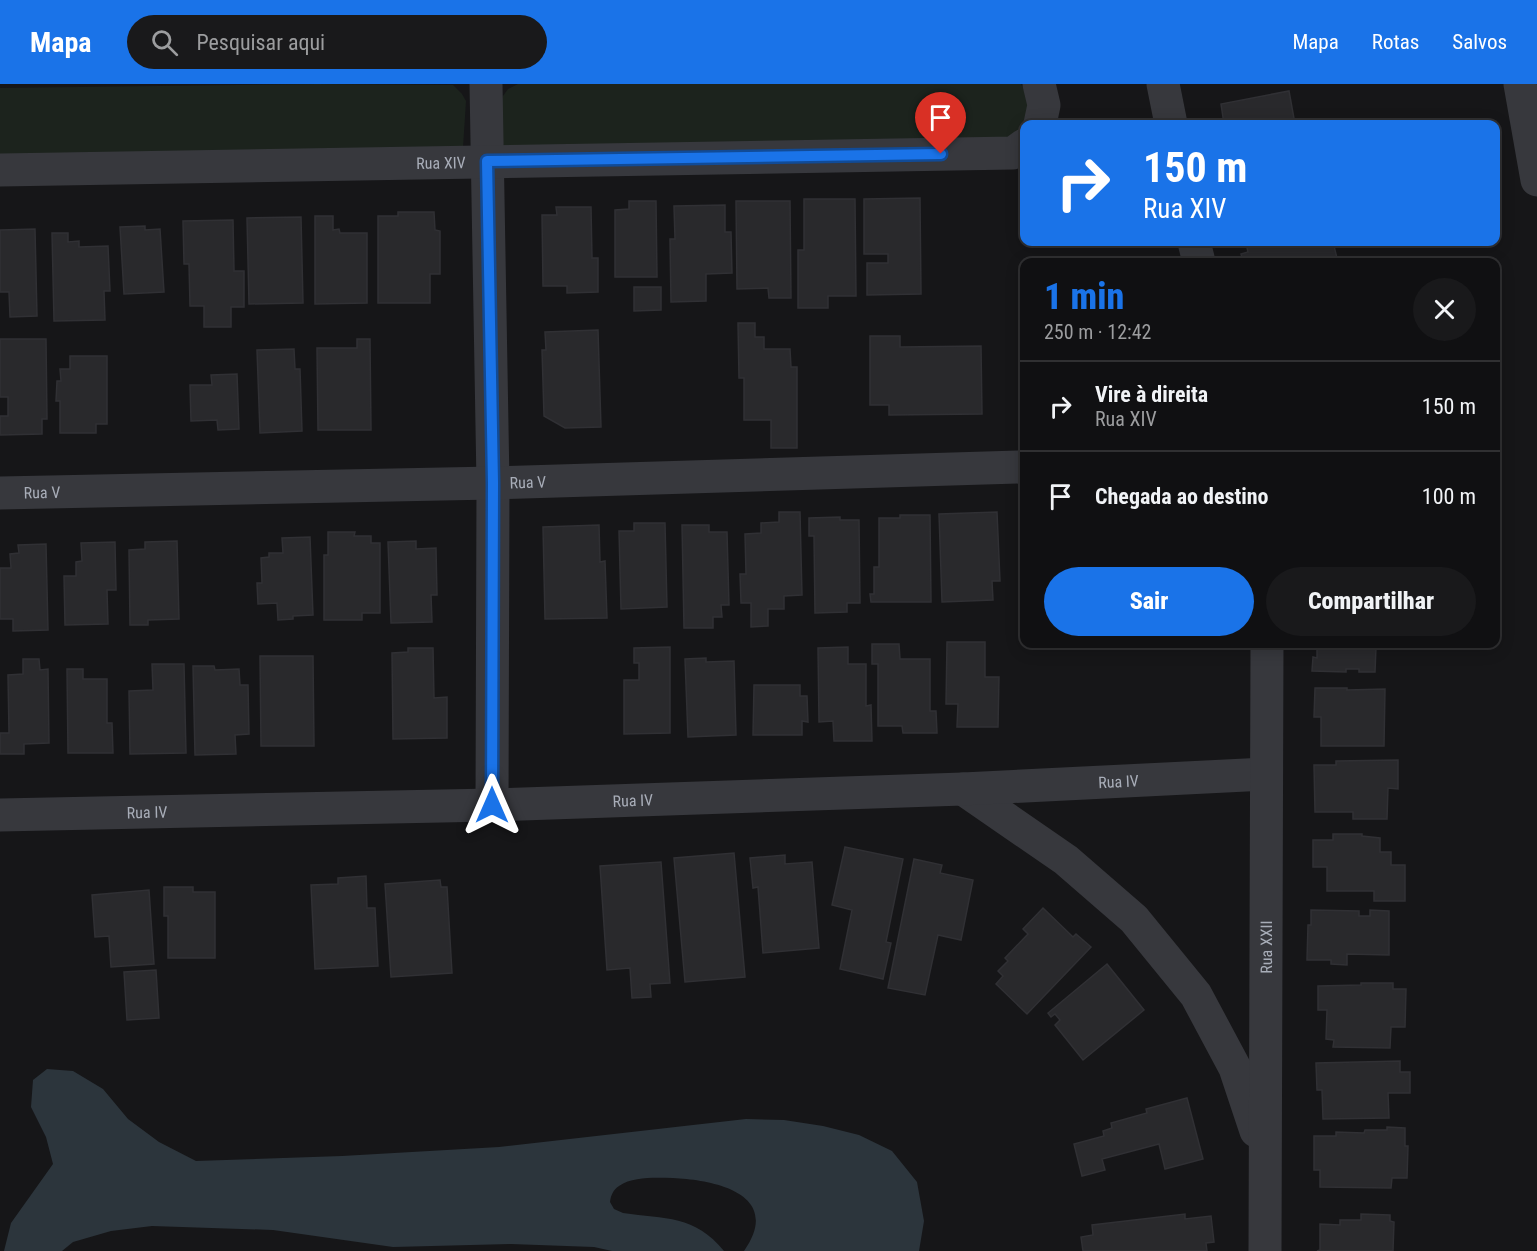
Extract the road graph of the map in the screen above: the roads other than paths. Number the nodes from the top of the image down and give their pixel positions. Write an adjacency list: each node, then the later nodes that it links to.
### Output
1 (486, 84): 8 (street)
2 (1039, 84): 5 (street)
3 (1162, 84): 6 (street)
4 (1520, 84): 10 (street)
5 (1041, 120)
6 (1170, 120)
7 (1020, 148): 8 (street, Rua XIV)
8 (487, 161): 9 (street, Rua XIV); 12 (street)
9 (0, 170)
10 (1537, 180)
11 (1020, 467): 12 (street, Rua V)
12 (493, 483): 13 (street, Rua V); 17 (street)
13 (0, 493)
14 (1267, 648): 15 (street, Rua XXII)
15 (1266, 774): 16 (street, Rua IV); 19 (street, Rua XXII)
16 (963, 789): 17 (street, Rua IV); 19 (street)
17 (492, 805): 18 (street, Rua IV)
18 (0, 815)
19 (1265, 1159): 20 (street, Rua XXII)
20 (1265, 1251)

